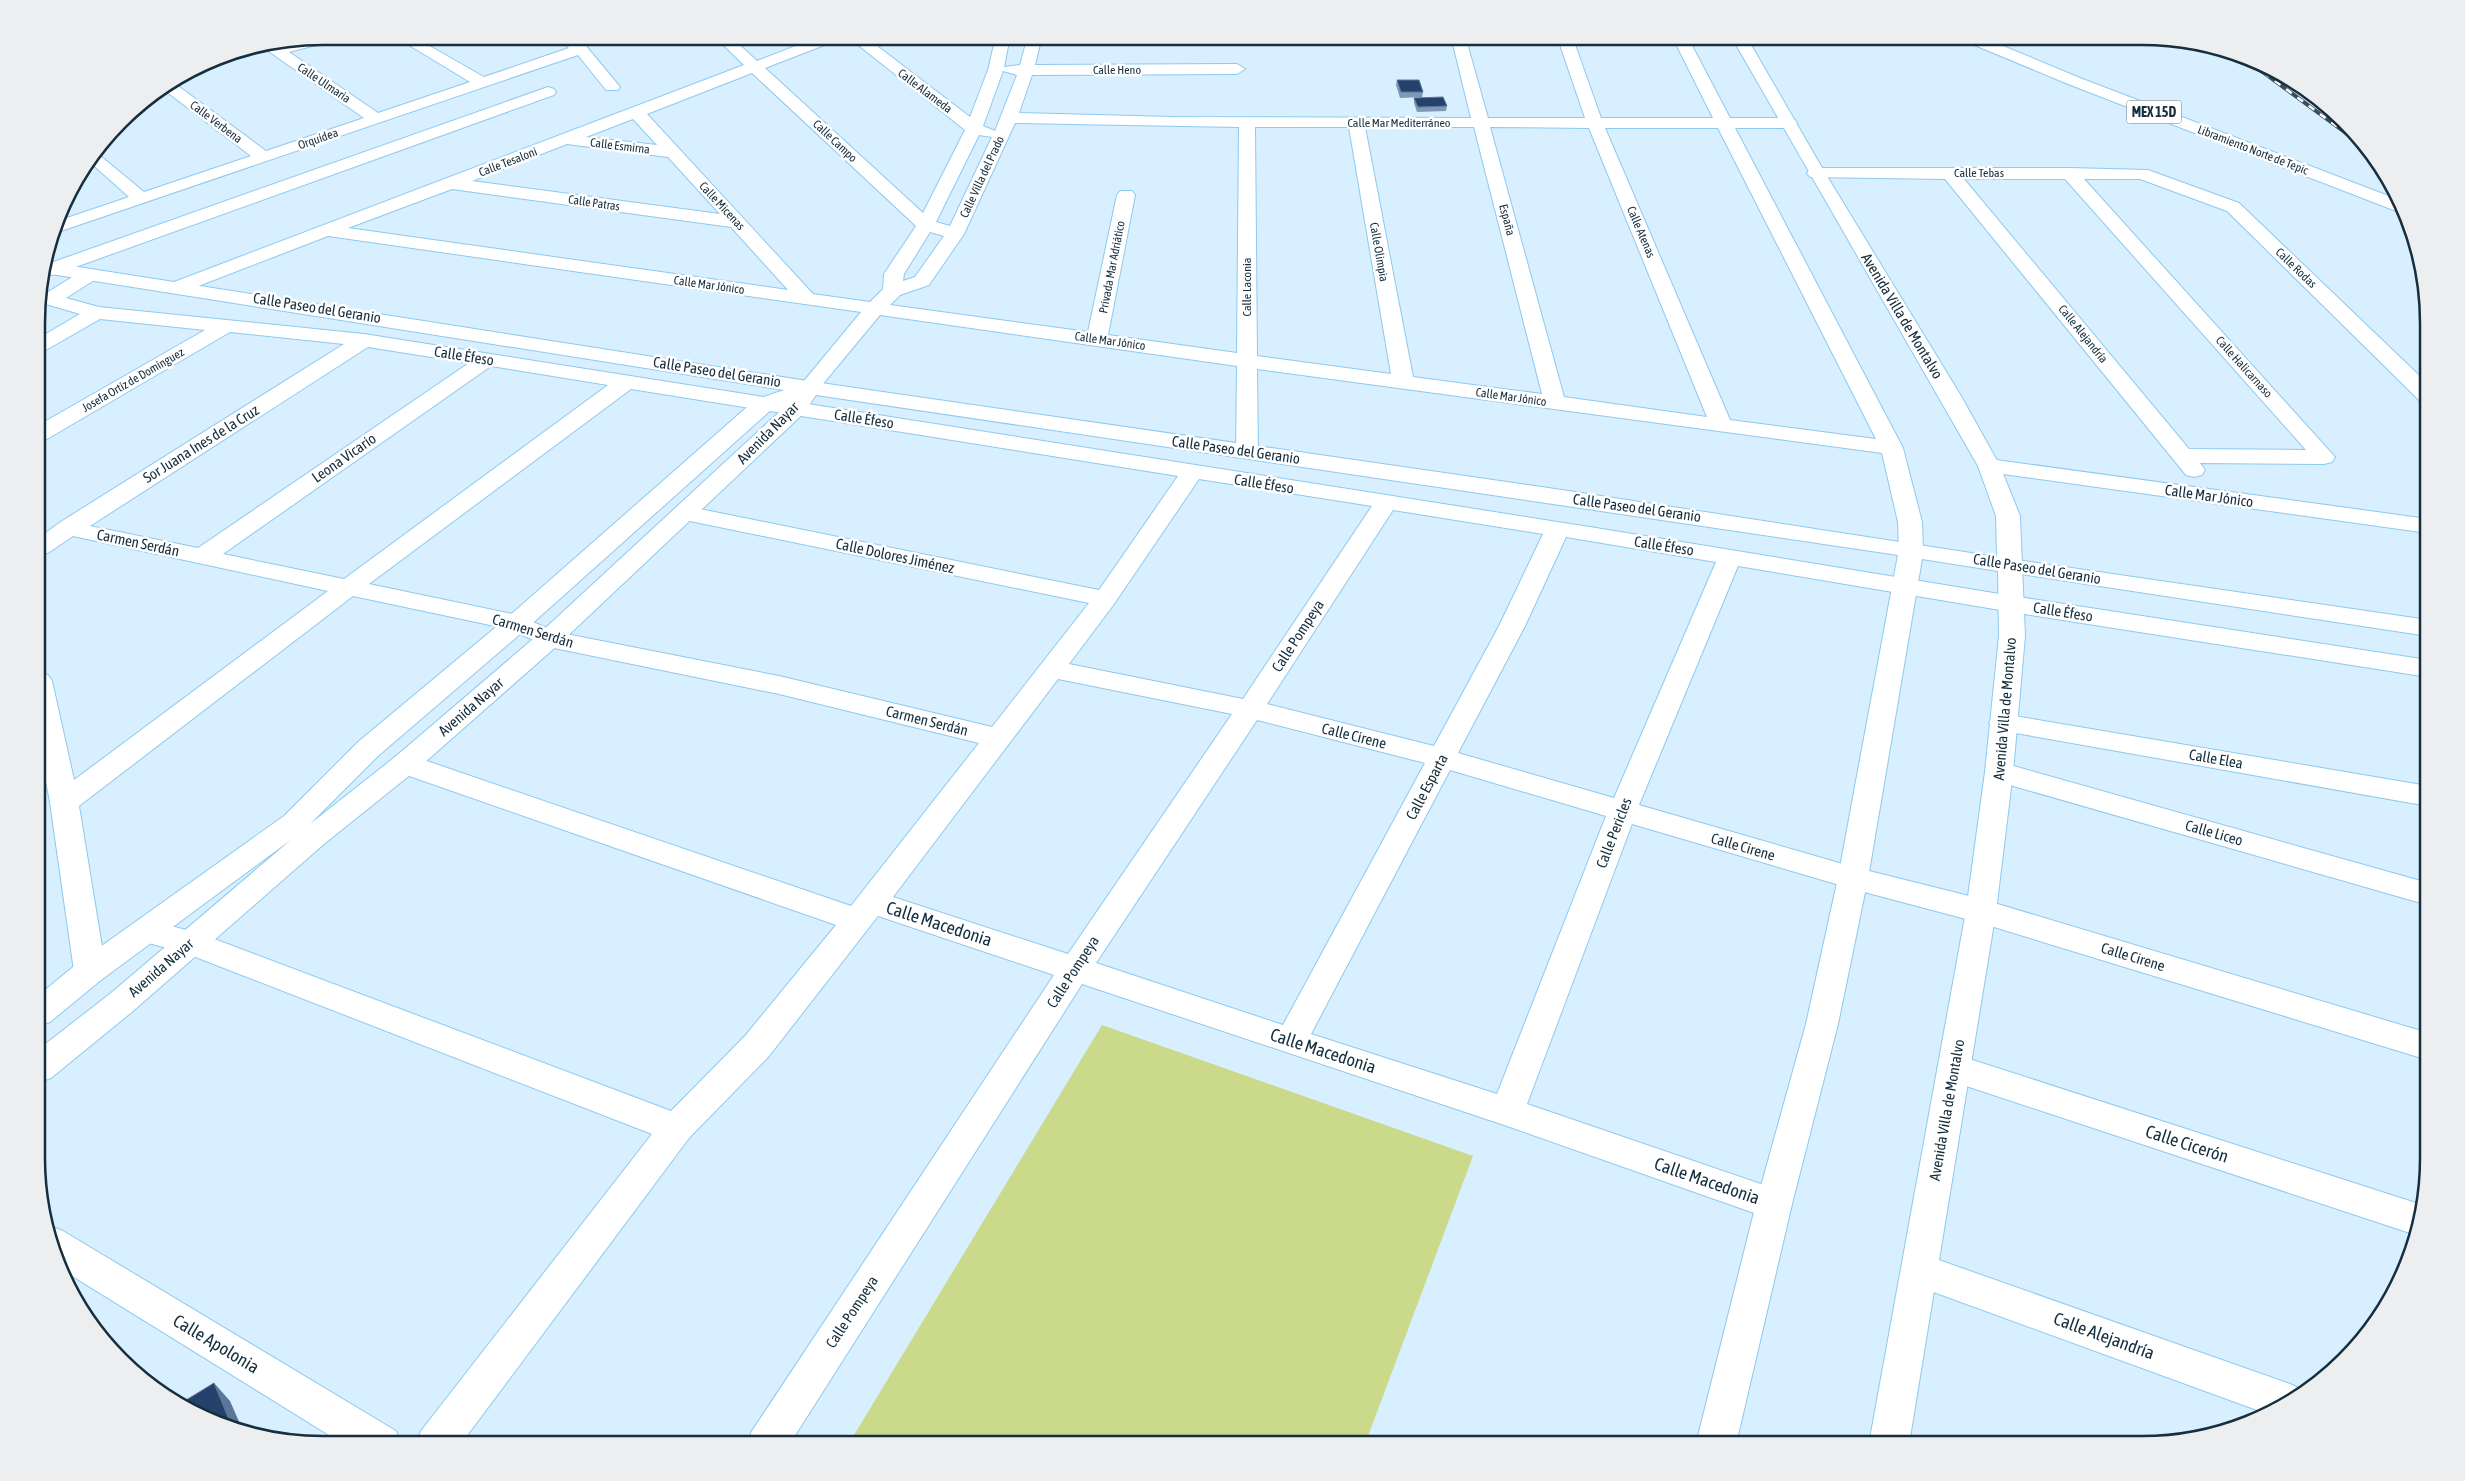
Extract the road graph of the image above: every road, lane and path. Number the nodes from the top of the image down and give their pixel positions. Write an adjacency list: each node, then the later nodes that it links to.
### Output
1 (417, 45): 19 (main road)
2 (575, 45): 14 (main road)
3 (731, 45): 15 (main road, Calle Campo)
4 (811, 45): 15 (main road, Calle Tesaloni)
5 (866, 45): 32 (main road, Calle Alameda)
6 (1002, 45): 17 (main road, Calle Villa del Prado)
7 (1032, 45): 18 (main road, Calle Villa del Prado)
8 (1460, 45): 30 (main road, España)
9 (1567, 45): 31 (main road, Calle Atenas)
10 (1684, 45): 27 (main road)
11 (1743, 45): 28 (main road, Avenida Villa de Montalvo)
12 (1987, 45): 45 (main road, Libramiento Norte de Tepic / MEX 15D)
13 (273, 49): 25 (main road, Calle Ulmaria)
14 (581, 49): 19 (main road, Orquídea); 20 (main road)
15 (754, 67): 23 (main road, Calle Tesaloni); 47 (main road, Calle Campo)
16 (1237, 69): 18 (main road, Calle Heno)
17 (996, 70): 18 (main road, Calle Heno); 32 (main road, Calle Villa del Prado)
18 (1026, 70): 24 (main road, Calle Villa del Prado)
19 (483, 83): 25 (main road, Orquídea)
20 (612, 87)
21 (173, 89): 36 (main road, Calle Verbena)
22 (548, 92): 51 (main road)
23 (637, 113): 34 (main road, Calle Tesaloni); 35 (main road, Calle Micenas)
24 (1009, 118): 26 (main road, Calle Mar Mediterráneo); 33 (main road, Calle Villa del Prado)
25 (377, 119): 36 (main road, Orquídea)
26 (1247, 122): 29 (main road, Calle Mar Mediterráneo); 66 (main road, Calle Laconia)
27 (1724, 122): 28 (main road, Calle Mar Mediterráneo); 31 (main road, Calle Mar Mediterráneo); 75 (main road)
28 (1789, 122): 38 (main road, Avenida Villa de Montalvo)
29 (1356, 123): 30 (main road, Calle Mar Mediterráneo); 68 (main road, Calle Olimpia)
30 (1481, 123): 31 (main road, Calle Mar Mediterráneo); 71 (main road, España)
31 (1595, 123): 73 (main road, Calle Atenas)
32 (973, 128): 33 (main road, Calle Alameda); 47 (main road, Calle Villa del Prado)
33 (1000, 138): 50 (main road, Calle Villa del Prado)
34 (568, 139): 35 (main road, Calle Esmirna); 42 (main road, Calle Tesaloni)
35 (672, 152): 46 (main road, Calle Micenas)
36 (263, 157): 44 (main road, Orquídea)
37 (98, 160): 44 (main road)
38 (1816, 173): 39 (main road, Calle Tebas); 78 (main road, Avenida Villa de Montalvo)
39 (1950, 173): 40 (main road, Calle Tebas); 77 (main road, Calle Alejandría)
40 (2069, 173): 41 (main road, Calle Tebas); 77 (main road, Calle Halicarnaso)
41 (2142, 174): 69 (main road, Calle Rodas)
42 (452, 184): 46 (main road, Calle Patras); 49 (main road, Calle Tesaloni)
43 (1126, 195): 63 (main road, Privada Mar Adriático)
44 (142, 199): 48 (main road, Orquídea)
45 (2393, 203)
46 (736, 222): 58 (main road, Calle Micenas)
47 (926, 225): 50 (main road, Calle Campo); 55 (main road, Calle Villa del Prado)
48 (63, 226)
49 (328, 231): 54 (main road, Calle Tesaloni); 58 (main road, Calle Mar Jónico)
50 (955, 234): 55 (main road, Calle Villa del Prado)
51 (50, 267)
52 (50, 268): 53 (main road, Calle Paseo del Geranio)
53 (90, 275): 54 (main road, Calle Paseo del Geranio); 56 (main road)
54 (181, 286): 70 (main road, Calle Paseo del Geranio)
55 (893, 290): 59 (main road, Calle Villa del Prado)
56 (46, 296)
57 (46, 297): 60 (main road)
58 (807, 299): 59 (main road, Calle Mar Jónico)
59 (874, 309): 63 (main road, Calle Mar Jónico); 70 (main road, Calle Villa del Prado)
60 (97, 313): 61 (main road, Calle Éfeso); 64 (main road)
61 (227, 326): 62 (main road, Calle Éfeso); 74 (main road, Josefa Ortíz de Domínguez)
62 (364, 340): 65 (main road, Calle Éfeso); 84 (main road, Sor Juana Ines de la Cruz)
63 (1097, 340): 66 (main road, Calle Mar Jónico)
64 (45, 343)
65 (487, 360): 67 (main road, Calle Éfeso); 88 (main road, Leona Vicario)
66 (1247, 361): 68 (main road, Calle Mar Jónico); 76 (main road, Calle Laconia)
67 (626, 382): 72 (main road, Calle Éfeso); 92 (main road)
68 (1403, 382): 71 (main road, Calle Mar Jónico)
69 (2420, 388)
70 (803, 398): 72 (main road, Avenida Nayar); 76 (main road, Calle Paseo del Geranio); 79 (main road, Calle Éfeso); 82 (main road, Avenida Nayar)
71 (1555, 404): 73 (main road, Calle Mar Jónico)
72 (763, 405): 95 (main road, Avenida Nayar)
73 (1722, 426): 75 (main road, Calle Mar Jónico)
74 (45, 431)
75 (1892, 448): 87 (main road)
76 (1247, 451): 87 (main road, Calle Paseo del Geranio)
77 (2183, 456): 80 (main road, Calle Alejandría)
78 (1989, 466): 80 (main road, Calle Mar Jónico); 90 (main road, Avenida Villa de Montalvo)
79 (1192, 472): 81 (main road, Calle Éfeso); 93 (main road)
80 (2214, 497): 83 (main road, Calle Mar Jónico)
81 (1385, 504): 85 (main road, Calle Éfeso); 100 (main road, Calle Pompeya)
82 (685, 513): 93 (main road, Calle Dolores Jiménez); 97 (main road, Avenida Nayar)
83 (2420, 525)
84 (67, 528): 86 (main road, Sor Juana Ines de la Cruz); 88 (main road, Carmen Serdán)
85 (1557, 530): 89 (main road, Calle Éfeso); 104 (main road, Calle Esparta)
86 (45, 544)
87 (1911, 550): 90 (main road, Calle Paseo del Geranio); 91 (main road)
88 (202, 557): 92 (main road, Carmen Serdán)
89 (1730, 557): 91 (main road, Calle Éfeso); 109 (main road, Calle Pericles)
90 (2010, 566): 94 (main road, Avenida Villa de Montalvo); 96 (main road, Calle Paseo del Geranio)
91 (1905, 586): 94 (main road, Calle Éfeso); 110 (main road)
92 (349, 587): 95 (main road, Carmen Serdán); 108 (main road)
93 (1105, 599): 99 (main road)
94 (2012, 604): 98 (main road, Calle Éfeso); 102 (main road, Avenida Villa de Montalvo)
95 (517, 623): 97 (main road, Carmen Serdán); 114 (main road, Avenida Nayar)
96 (2420, 627)
97 (548, 639): 103 (main road, Carmen Serdán); 105 (main road, Avenida Nayar)
98 (2420, 667)
99 (1053, 669): 100 (main road, Calle Cirene); 103 (main road)
100 (1250, 709): 104 (main road, Calle Cirene); 116 (main road, Calle Pompeya)
101 (45, 710): 108 (main road)
102 (2003, 723): 106 (main road, Avenida Villa de Montalvo); 107 (main road, Calle Elea)
103 (997, 738): 112 (main road)
104 (1443, 758): 109 (main road, Calle Cirene); 119 (main road, Calle Esparta)
105 (405, 764): 112 (main road, Calle Macedonia); 115 (main road, Avenida Nayar)
106 (1999, 772): 111 (main road, Calle Liceo); 113 (main road, Avenida Villa de Montalvo)
107 (2420, 795)
108 (64, 802): 117 (main road)
109 (1622, 812): 110 (main road, Calle Cirene); 123 (main road, Calle Pericles)
110 (1853, 878): 113 (main road, Calle Cirene); 125 (main road)
111 (2420, 892)
112 (865, 911): 116 (main road, Calle Macedonia); 124 (main road)
113 (1981, 911): 120 (main road, Calle Cirene); 122 (main road, Avenida Villa de Montalvo)
114 (145, 931): 115 (main road); 117 (main road, Avenida Nayar)
115 (190, 942): 121 (main road, Avenida Nayar); 124 (main road)
116 (1075, 969): 119 (main road, Calle Macedonia); 132 (main road, Calle Pompeya)
117 (90, 971): 118 (main road, Avenida Nayar)
118 (45, 1008)
119 (1291, 1040): 123 (main road, Calle Macedonia)
120 (2420, 1046)
121 (45, 1063)
122 (1954, 1068): 126 (main road, Calle Cicerón); 128 (main road, Avenida Villa de Montalvo)
123 (1507, 1112): 125 (main road, Calle Macedonia)
124 (677, 1128): 131 (main road)
125 (1774, 1204): 133 (main road)
126 (2414, 1218)
127 (61, 1250): 130 (main road, Calle Apolonia)
128 (1919, 1270): 129 (main road, Calle Alejandría); 134 (main road, Avenida Villa de Montalvo)
129 (2280, 1399)
130 (367, 1436)
131 (442, 1436)
132 (772, 1436)
133 (1718, 1436)
134 (1889, 1436)

